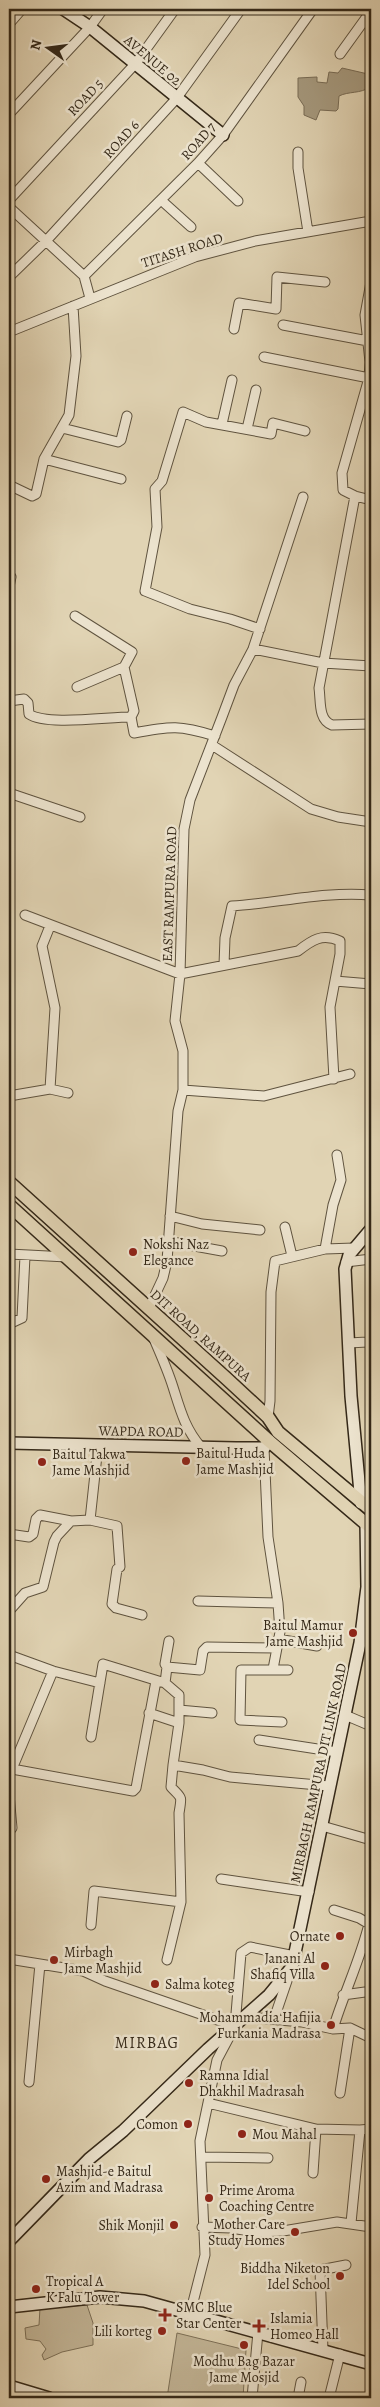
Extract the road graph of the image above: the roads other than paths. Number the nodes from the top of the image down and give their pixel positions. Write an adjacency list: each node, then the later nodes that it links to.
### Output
1 (22, 9): 8 (street)
2 (63, 9): 9 (street, AVENUE 02)
3 (103, 9): 9 (street)
4 (175, 9): 11 (street, ROAD 5)
5 (241, 9): 12 (street, ROAD 6)
6 (313, 9): 14 (street, ROAD 7)
7 (371, 11): 10 (street)
8 (9, 24)
9 (90, 27): 11 (street, AVENUE 02); 13 (street)
10 (340, 54)
11 (136, 63): 12 (street, AVENUE 02); 17 (street, ROAD 5)
12 (176, 98): 14 (street, AVENUE 02); 24 (street, ROAD 6)
13 (9, 114)
14 (223, 135): 16 (street, ROAD 7)
15 (298, 152): 23 (street)
16 (198, 163): 18 (street, ROAD 7); 19 (street)
17 (9, 200)
18 (161, 200): 22 (street); 25 (street, ROAD 7)
19 (238, 201)
20 (9, 207): 24 (street)
21 (371, 221): 23 (street, TITASH ROAD)
22 (191, 227)
23 (308, 232): 29 (street, TITASH ROAD)
24 (46, 241): 25 (street); 26 (street, ROAD 6)
25 (84, 276): 29 (street)
26 (9, 277)
27 (326, 282): 32 (street)
28 (371, 282): 34 (street)
29 (90, 298): 30 (street, TITASH ROAD)
30 (73, 306): 33 (street, TITASH ROAD); 41 (street)
31 (283, 325): 34 (street)
32 (234, 328)
33 (9, 332)
34 (368, 341): 36 (street)
35 (264, 357): 36 (street)
36 (369, 378): 47 (street)
37 (232, 380): 40 (street)
38 (256, 390): 42 (street)
39 (127, 416): 41 (street)
40 (222, 424): 42 (street); 53 (street)
41 (62, 428): 44 (street)
42 (247, 429): 43 (street)
43 (305, 431)
44 (44, 459): 45 (street); 46 (street)
45 (121, 479)
46 (9, 485)
47 (355, 496): 49 (street); 55 (street)
48 (302, 497): 53 (street, EAST RAMPURA ROAD)
49 (371, 500)
50 (9, 576): 51 (street)
51 (9, 587)
52 (75, 616): 57 (street)
53 (260, 629): 54 (street, EAST RAMPURA ROAD)
54 (253, 649): 55 (street); 62 (street, EAST RAMPURA ROAD)
55 (323, 663): 56 (street); 61 (street)
56 (371, 666)
57 (124, 667): 58 (street); 60 (street)
58 (77, 687)
59 (9, 702): 60 (street)
60 (131, 717): 62 (street)
61 (371, 724)
62 (214, 741): 65 (street); 70 (street, EAST RAMPURA ROAD)
63 (9, 793): 64 (street)
64 (80, 817)
65 (371, 822)
66 (371, 895): 69 (street)
67 (25, 915): 68 (street)
68 (50, 926): 70 (street); 75 (street)
69 (224, 965): 70 (street); 71 (street)
70 (180, 974): 76 (street, EAST RAMPURA ROAD)
71 (335, 981): 72 (street); 74 (street)
72 (371, 984)
73 (350, 1074): 74 (street)
74 (334, 1079): 76 (street)
75 (50, 1089): 77 (street); 78 (street)
76 (183, 1090): 82 (street, EAST RAMPURA ROAD)
77 (68, 1093)
78 (9, 1096)
79 (337, 1156): 88 (street)
80 (9, 1182): 96 (main road, DIT ROAD, RAMPURA)
81 (9, 1205): 93 (main road, DIT ROAD, RAMPURA)
82 (170, 1216): 85 (street); 86 (street, EAST RAMPURA ROAD)
83 (285, 1227): 92 (street)
84 (371, 1229): 87 (street)
85 (260, 1230)
86 (168, 1241): 89 (street); 96 (street, EAST RAMPURA ROAD)
87 (354, 1248): 88 (street); 95 (street)
88 (326, 1250): 92 (street)
89 (222, 1251)
90 (9, 1254): 91 (street)
91 (25, 1256): 93 (street); 97 (street)
92 (292, 1256): 101 (street)
93 (67, 1257): 98 (main road, DIT ROAD, RAMPURA)
94 (371, 1259): 95 (street)
95 (346, 1262): 100 (street)
96 (150, 1308): 101 (main road, DIT ROAD, RAMPURA)
97 (9, 1324)
98 (151, 1332): 102 (main road, DIT ROAD, RAMPURA); 105 (street)
99 (371, 1340): 100 (street)
100 (349, 1344): 106 (street)
101 (268, 1417): 102 (main road, DIT ROAD, RAMPURA)
102 (270, 1440): 105 (street, WAPDA ROAD); 106 (main road, DIT ROAD, RAMPURA); 109 (main road, DIT ROAD, RAMPURA); 112 (street)
103 (9, 1443): 104 (street, WAPDA ROAD)
104 (98, 1446): 105 (street, WAPDA ROAD); 108 (street)
105 (201, 1446)
106 (366, 1506)
107 (71, 1521): 108 (street); 110 (street); 113 (street)
108 (87, 1521): 114 (street)
109 (369, 1526): 128 (street, MIRBAGH RAMPURA DIT LINK ROAD)
110 (9, 1534)
111 (198, 1600): 112 (street)
112 (278, 1602): 116 (street)
113 (9, 1611)
114 (142, 1615)
115 (169, 1641): 119 (street)
116 (278, 1644): 117 (street); 119 (street); 120 (street)
117 (317, 1646)
118 (9, 1655): 122 (street)
119 (167, 1666): 123 (street)
120 (274, 1669): 121 (street); 129 (street)
121 (288, 1670)
122 (53, 1671): 124 (street); 126 (street)
123 (161, 1682): 124 (street); 125 (street); 126 (street)
124 (100, 1683): 132 (street)
125 (179, 1710): 127 (street); 130 (street)
126 (150, 1713): 130 (street)
127 (212, 1713)
128 (345, 1714): 131 (street); 134 (street, MIRBAGH RAMPURA DIT LINK ROAD)
129 (282, 1722)
130 (180, 1723): 135 (street)
131 (371, 1726)
132 (92, 1737)
133 (259, 1740): 134 (street)
134 (337, 1752): 136 (street, MIRBAGH RAMPURA DIT LINK ROAD)
135 (173, 1765): 136 (street); 143 (street)
136 (329, 1786): 138 (street, MIRBAGH RAMPURA DIT LINK ROAD)
137 (9, 1794): 139 (street)
138 (322, 1826): 140 (street); 142 (street, MIRBAGH RAMPURA DIT LINK ROAD)
139 (9, 1831)
140 (371, 1840)
141 (222, 1878): 142 (street)
142 (309, 1892): 149 (street, MIRBAGH RAMPURA DIT LINK ROAD)
143 (181, 1902): 145 (street); 148 (street)
144 (334, 1910): 146 (street)
145 (91, 1925)
146 (369, 1933): 152 (street)
147 (9, 1960): 150 (street)
148 (166, 1960)
149 (294, 1962): 153 (street, MIRBAGH RAMPURA DIT LINK ROAD); 154 (street, MIRBAGH RAMPURA DIT LINK ROAD); 155 (street)
150 (40, 1964): 155 (street); 159 (street)
151 (365, 1992): 152 (street)
152 (343, 1994): 157 (street)
153 (246, 2017): 154 (street); 155 (street, MIRBAGH RAMPURA DIT LINK ROAD)
154 (274, 2019): 157 (street)
155 (235, 2026): 161 (street); 171 (street, MIRBAGH RAMPURA DIT LINK ROAD)
156 (350, 2028): 157 (street); 158 (street); 160 (street)
157 (334, 2029)
158 (371, 2038)
159 (30, 2082)
160 (340, 2093)
161 (208, 2103): 162 (street); 165 (street)
162 (316, 2129): 164 (street); 167 (street)
163 (371, 2129): 164 (street)
164 (360, 2130): 168 (street)
165 (203, 2157): 166 (street); 169 (street)
166 (268, 2158)
167 (313, 2173)
168 (351, 2223): 169 (street); 170 (street)
169 (202, 2227): 174 (street)
170 (371, 2227)
171 (10, 2238)
172 (346, 2265): 176 (street)
173 (9, 2307): 174 (street)
174 (190, 2314): 175 (street)
175 (258, 2332): 176 (street); 182 (street)
176 (323, 2350): 177 (street)
177 (340, 2354): 178 (street); 184 (street)
178 (371, 2364)
179 (301, 2382): 183 (street)
180 (9, 2386): 181 (street)
181 (49, 2398)
182 (252, 2398)
183 (298, 2398)
184 (329, 2398)

